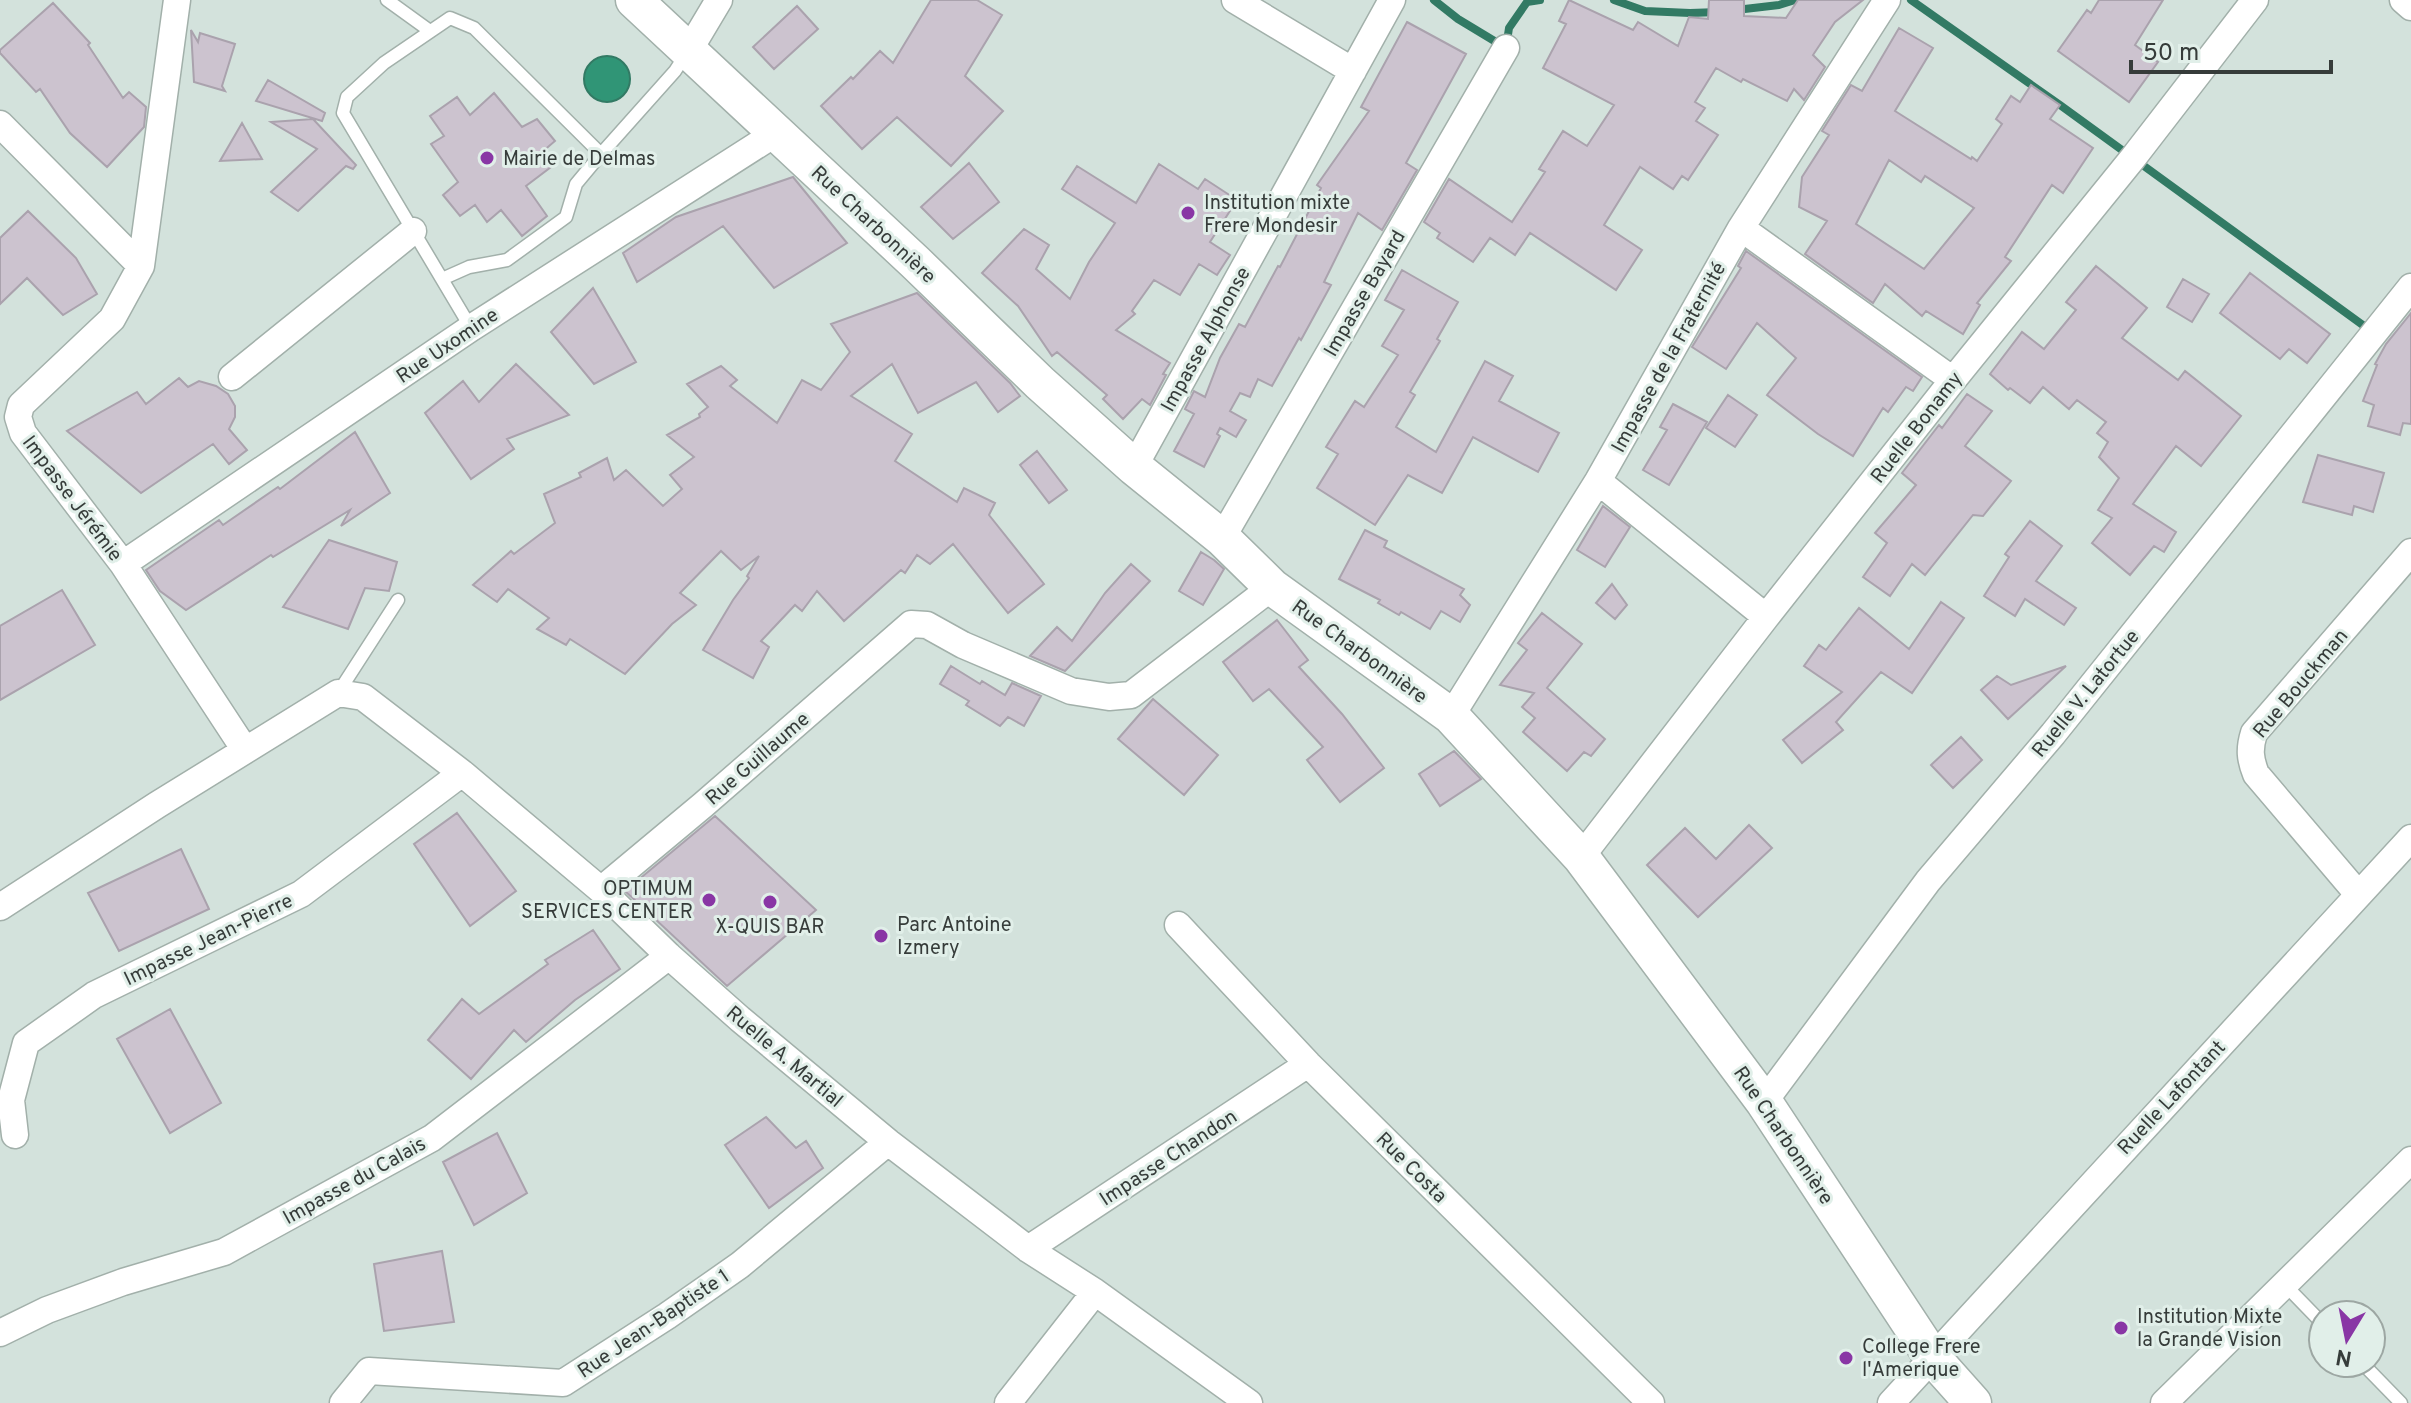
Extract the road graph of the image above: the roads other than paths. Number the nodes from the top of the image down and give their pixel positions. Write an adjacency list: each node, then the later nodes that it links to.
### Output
1 (177, 0): 20 (street)
2 (387, 0): 11 (lane)
3 (634, 0): 13 (street, Rue Charbonnière)
4 (719, 0): 13 (street)
5 (1235, 0): 14 (street)
6 (1392, 0): 14 (street, Impasse Alphonse)
7 (1887, 0): 18 (street, Impasse de la Fraternité)
8 (2255, 0): 25 (street, Ruelle Bonamy)
9 (2403, 0): 10 (street)
10 (2411, 7)
11 (430, 31): 17 (lane); 19 (lane)
12 (1506, 48): 28 (street, Impasse Bayard)
13 (688, 52): 16 (street, Rue Charbonnière); 17 (lane)
14 (1353, 71): 26 (street, Impasse Alphonse)
15 (0, 124): 20 (street)
16 (776, 133): 23 (street, Rue Uxomine); 26 (street, Rue Charbonnière)
17 (601, 154): 21 (lane)
18 (1741, 228): 25 (street); 27 (street, Impasse de la Fraternité)
19 (413, 231): 21 (lane); 24 (street)
20 (141, 266): 30 (street, Impasse Jérémie)
21 (442, 279): 23 (lane)
22 (2411, 287): 46 (street, Ruelle V. Latortue)
23 (471, 328): 30 (street, Rue Uxomine)
24 (232, 377)
25 (1953, 380): 33 (street, Ruelle Bonamy)
26 (1134, 467): 28 (street, Rue Charbonnière)
27 (1598, 481): 33 (street); 35 (street, Impasse de la Fraternité)
28 (1222, 538): 31 (street, Rue Charbonnière)
29 (2411, 552): 41 (street, Rue Bouckman)
30 (123, 564): 36 (street, Impasse Jérémie)
31 (1272, 587): 35 (street, Rue Charbonnière); 40 (street, Rue Guillaume)
32 (398, 600): 34 (lane)
33 (1766, 617): 39 (street, Ruelle Bonamy)
34 (338, 693): 36 (street); 37 (street, Ruelle A. Martial)
35 (1451, 716): 39 (street, Rue Charbonnière)
36 (245, 750): 42 (street)
37 (462, 773): 40 (street, Ruelle A. Martial); 47 (street, Impasse Jean-Pierre)
38 (2411, 838): 41 (street, Ruelle Lafontant)
39 (1581, 857): 46 (street, Rue Charbonnière)
40 (601, 890): 44 (street, Ruelle A. Martial)
41 (2358, 894): 55 (street, Ruelle Lafontant)
42 (0, 907)
43 (1178, 925): 45 (street, Rue Costa)
44 (669, 956): 48 (street, Ruelle A. Martial); 54 (street, Impasse du Calais)
45 (1308, 1064): 50 (street, Impasse Chandon); 60 (street, Rue Costa)
46 (1764, 1102): 55 (street, Rue Charbonnière)
47 (15, 1135)
48 (888, 1142): 50 (street, Ruelle A. Martial); 57 (street, Rue Jean-Baptiste 1)
49 (2411, 1160): 51 (street)
50 (1028, 1249): 52 (street, Ruelle A. Martial)
51 (2285, 1285): 53 (lane); 63 (street)
52 (1095, 1292): 58 (street); 59 (street, Ruelle A. Martial)
53 (2307, 1308)
54 (0, 1333)
55 (1932, 1357): 61 (street, Ruelle Lafontant); 62 (street, Rue Charbonnière)
56 (2378, 1379): 64 (lane)
57 (343, 1403)
58 (1008, 1403)
59 (1249, 1403)
60 (1651, 1403)
61 (1891, 1403)
62 (1973, 1403)
63 (2164, 1403)
64 (2401, 1403)

